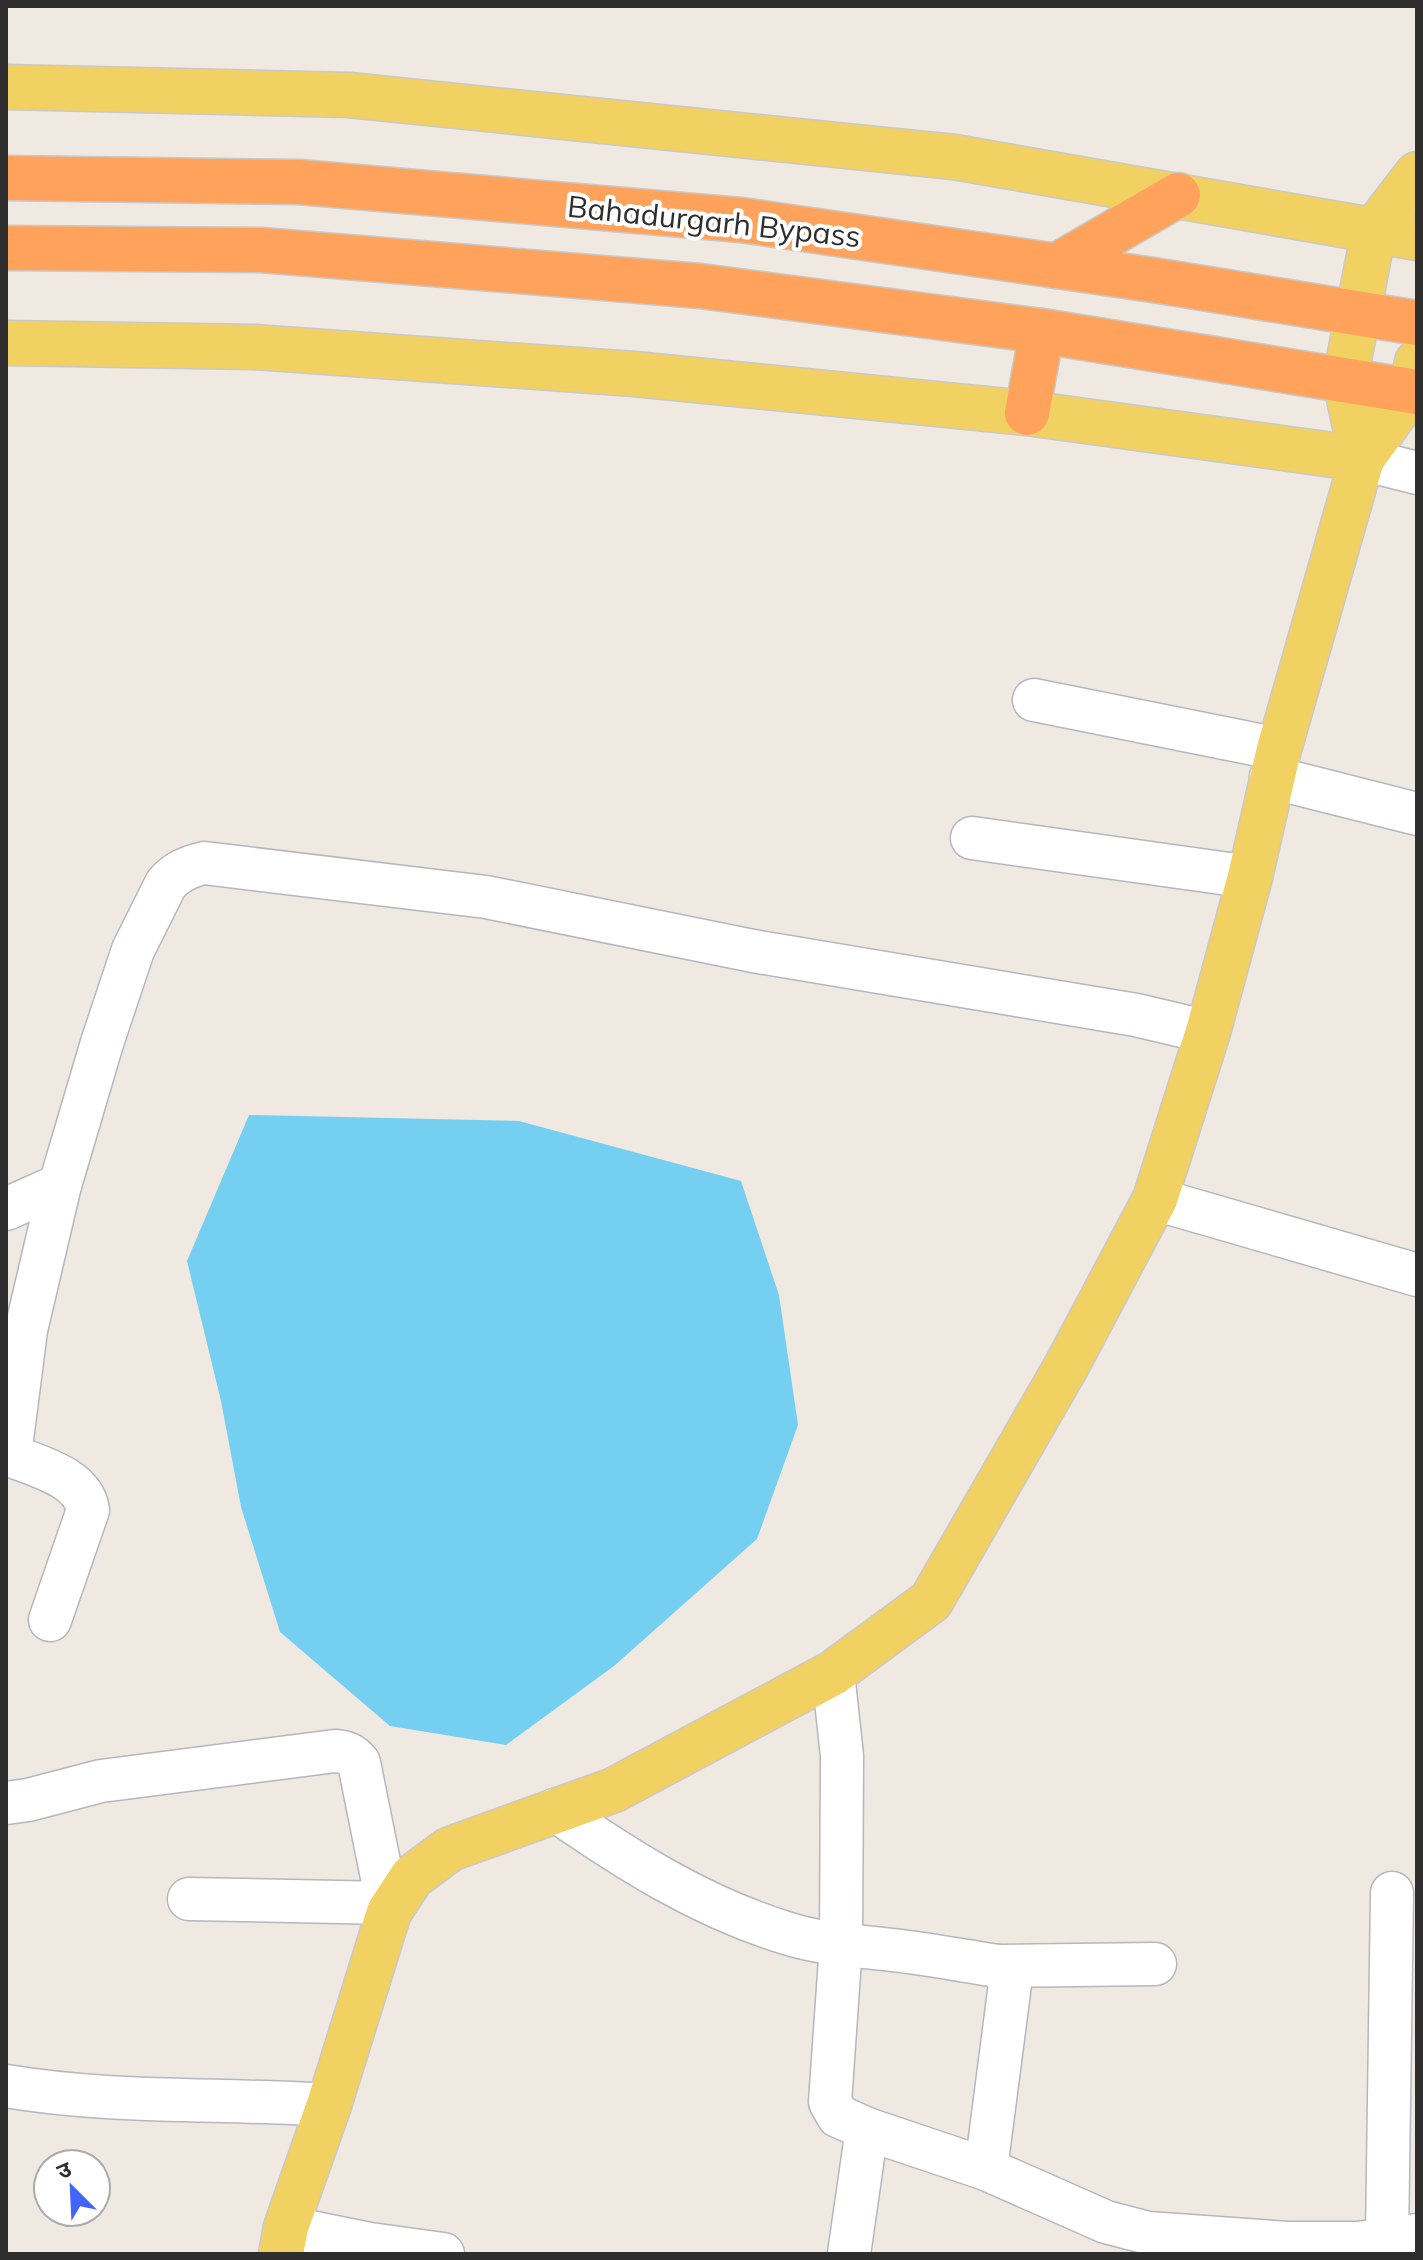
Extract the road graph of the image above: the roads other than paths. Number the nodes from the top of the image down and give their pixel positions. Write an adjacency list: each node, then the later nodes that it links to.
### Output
1 (6, 87): 4 (main road)
2 (1417, 174): 5 (main road)
3 (6, 178): 8 (highway, Bahadurgarh Bypass)
4 (1178, 195): 5 (main road); 8 (highway)
5 (1374, 230): 6 (main road); 9 (main road)
6 (1417, 238)
7 (6, 248): 11 (highway)
8 (1056, 266): 9 (highway, Bahadurgarh Bypass)
9 (1358, 313): 10 (highway, Bahadurgarh Bypass); 13 (main road)
10 (1417, 323)
11 (1042, 331): 13 (highway); 15 (highway)
12 (6, 343): 15 (main road)
13 (1345, 380): 14 (highway); 16 (main road)
14 (1415, 382): 16 (main road)
15 (1027, 413): 16 (main road)
16 (1362, 459): 17 (street); 19 (main road)
17 (1417, 473)
18 (1034, 700): 19 (street)
19 (1275, 763): 20 (street); 22 (main road)
20 (1417, 814)
21 (972, 838): 22 (street)
22 (1250, 877): 23 (main road)
23 (1208, 1032): 24 (street); 25 (main road)
24 (60, 1185): 26 (street); 28 (street)
25 (1155, 1199): 27 (street); 30 (main road)
26 (6, 1209)
27 (1417, 1275)
28 (6, 1455): 29 (street)
29 (50, 1620)
30 (833, 1673): 32 (main road); 36 (street)
31 (6, 1803): 35 (street)
32 (555, 1810): 35 (main road); 36 (street)
33 (1392, 1893): 44 (street)
34 (189, 1899): 35 (street)
35 (388, 1908): 40 (main road)
36 (841, 1945): 38 (street); 41 (street)
37 (1155, 1964): 38 (street)
38 (998, 1966): 42 (street)
39 (6, 2086): 40 (street)
40 (329, 2105): 43 (main road)
41 (867, 2129): 42 (street); 46 (street)
42 (986, 2169): 44 (street)
43 (283, 2240): 45 (street)
44 (1380, 2243)
45 (443, 2254)
46 (849, 2254)

